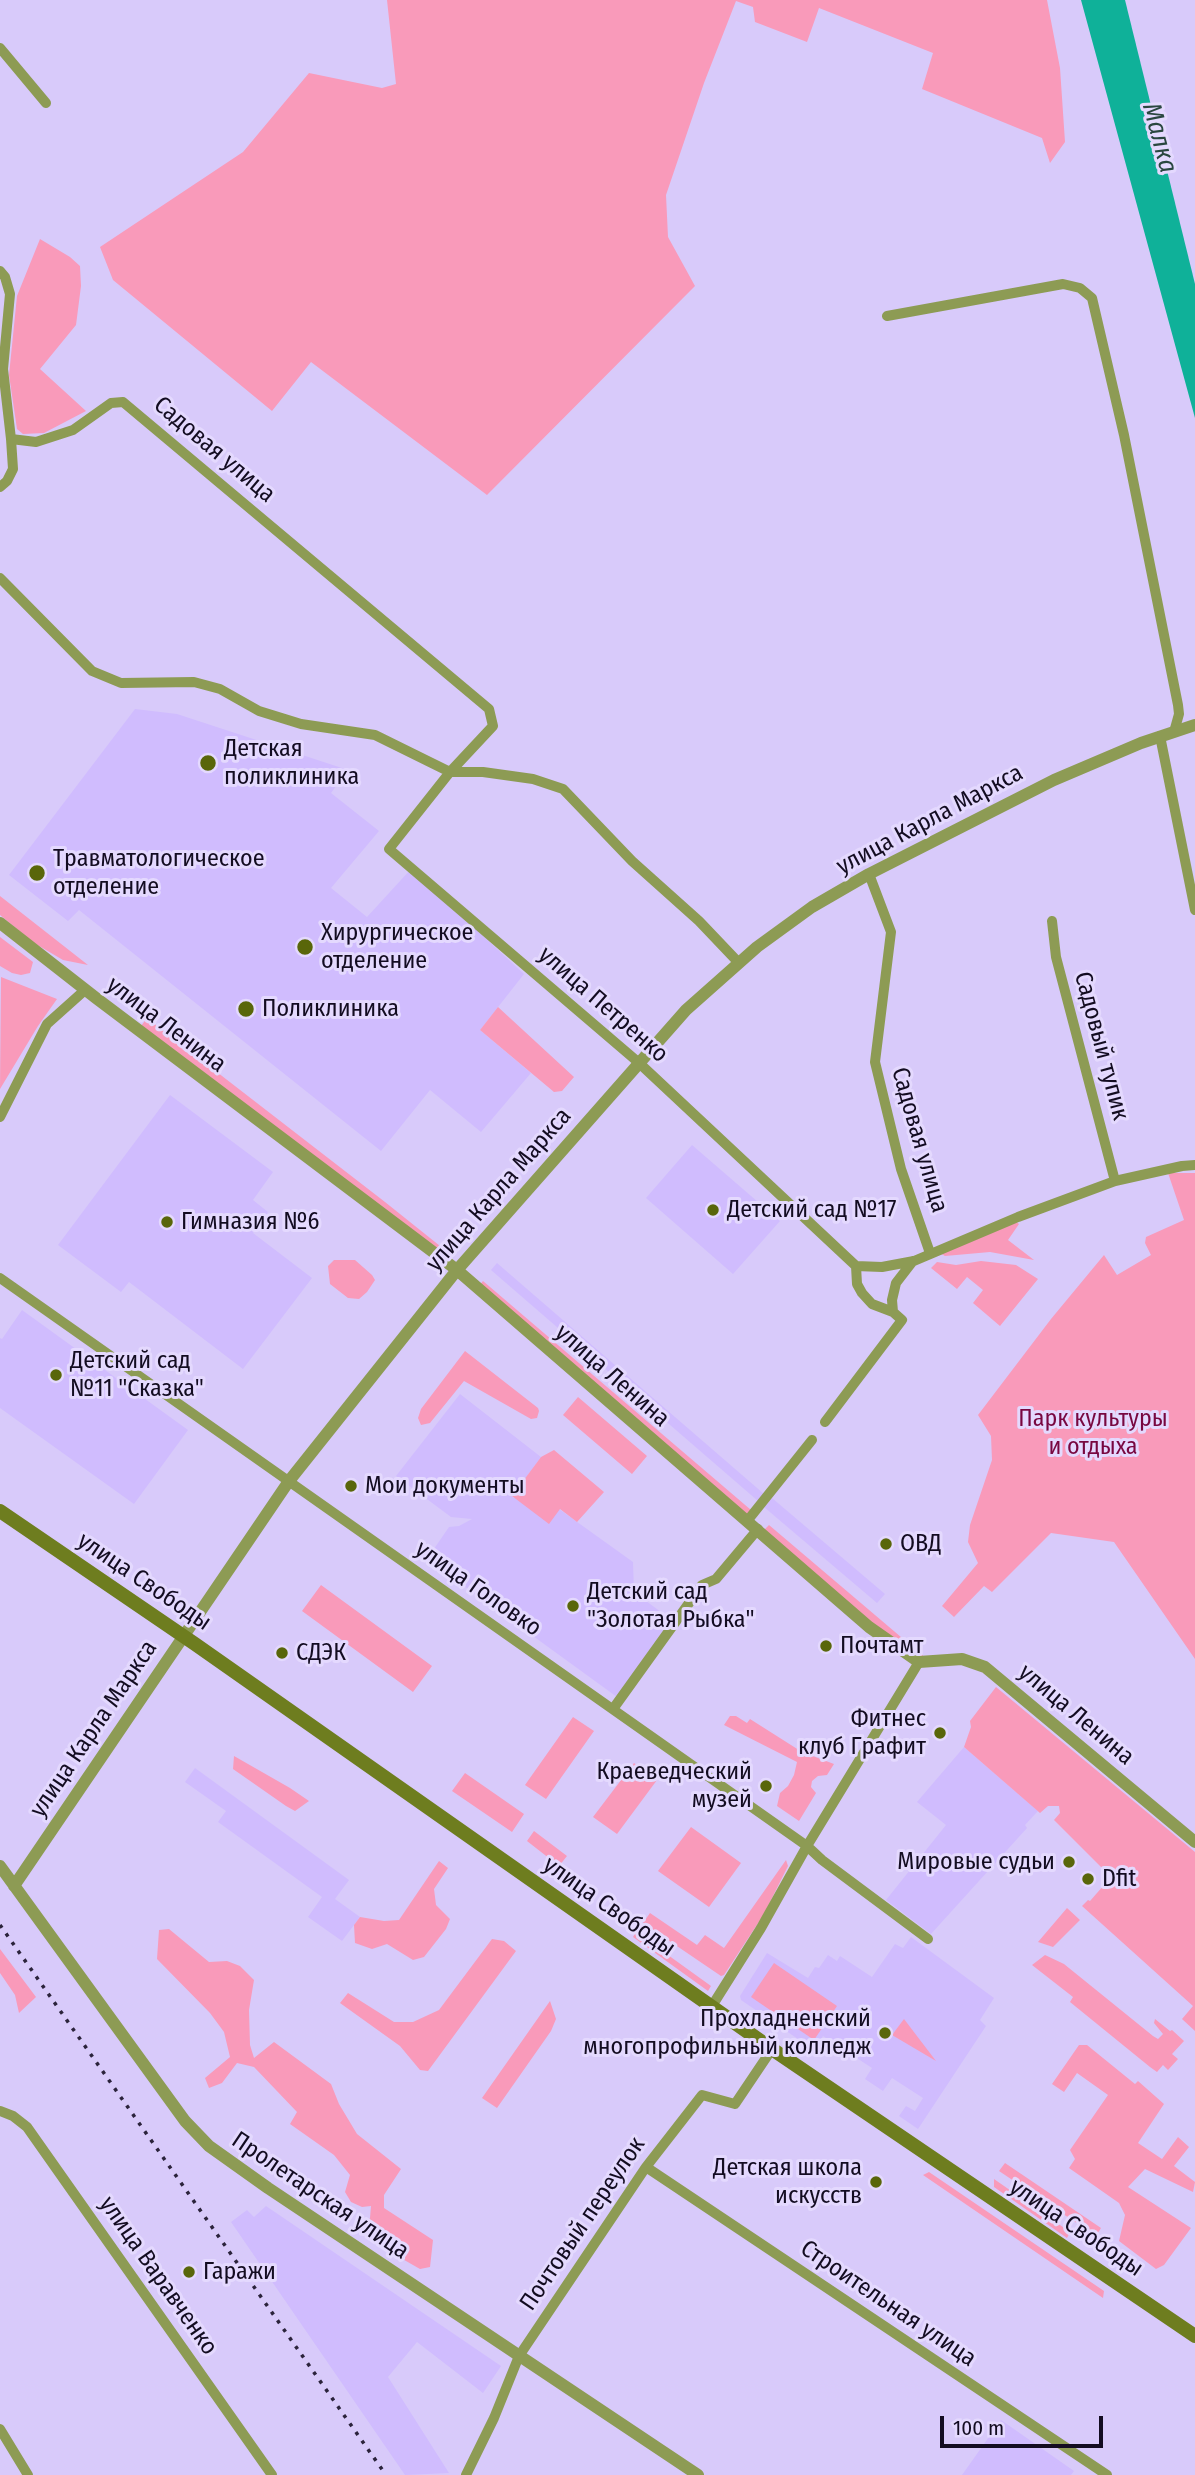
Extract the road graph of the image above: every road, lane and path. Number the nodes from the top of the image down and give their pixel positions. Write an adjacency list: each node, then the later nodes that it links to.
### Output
1 (0, 48): 2 (street)
2 (46, 103)
3 (0, 271): 5 (street)
4 (887, 316): 10 (street)
5 (11, 439): 6 (street); 9 (street, Садовая улица)
6 (0, 487)
7 (0, 579): 12 (street)
8 (1195, 724): 10 (street, улица Карла Маркса)
9 (493, 726): 12 (street, улица Петренко)
10 (1174, 732): 11 (street, улица Карла Маркса)
11 (1160, 736): 13 (street, улица Карла Маркса); 14 (street)
12 (450, 772): 17 (street); 19 (street, улица Петренко)
13 (869, 874): 17 (street, улица Карла Маркса); 23 (street, Садовая улица)
14 (1195, 910)
15 (1052, 921): 22 (street, Садовый тупик)
16 (0, 923): 18 (street, улица Ленина)
17 (738, 962): 19 (street, улица Карла Маркса)
18 (85, 990): 20 (street); 26 (street, улица Ленина)
19 (638, 1062): 25 (street, улица Петренко); 26 (street, улица Карла Маркса)
20 (0, 1116)
21 (1195, 1165): 22 (street)
22 (1115, 1181): 23 (street)
23 (930, 1253): 24 (street)
24 (914, 1261): 25 (street); 28 (street)
25 (856, 1266): 28 (street)
26 (457, 1270): 31 (street, улица Карла Маркса); 33 (street, улица Ленина)
27 (0, 1278): 31 (street, улица Головко)
28 (893, 1312): 29 (street)
29 (825, 1422)
30 (812, 1440): 33 (street)
31 (289, 1482): 34 (street, улица Карла Маркса); 36 (street, улица Головко)
32 (0, 1511): 34 (main road, улица Свободы)
33 (753, 1525): 35 (street, улица Ленина); 36 (street)
34 (183, 1635): 40 (street, улица Карла Маркса); 42 (main road, улица Свободы)
35 (919, 1662): 37 (street, улица Ленина); 38 (street)
36 (612, 1709): 38 (street, улица Головко)
37 (1195, 1842)
38 (807, 1846): 41 (street, улица Головко); 42 (street)
39 (0, 1866): 40 (street, Пролетарская улица)
40 (14, 1886): 47 (street, Пролетарская улица)
41 (928, 1939)
42 (712, 2006): 43 (main road, улица Свободы)
43 (772, 2049): 45 (street, Почтовый переулок); 46 (main road, улица Свободы)
44 (0, 2111): 50 (street, улица Варавченко)
45 (646, 2167): 47 (street, Почтовый переулок); 53 (street, Строительная улица)
46 (1195, 2336)
47 (519, 2356): 51 (street, Почтовый переулок); 52 (street, Пролетарская улица)
48 (0, 2429): 49 (street)
49 (28, 2475)
50 (272, 2475)
51 (466, 2475)
52 (698, 2475)
53 (1107, 2475)

